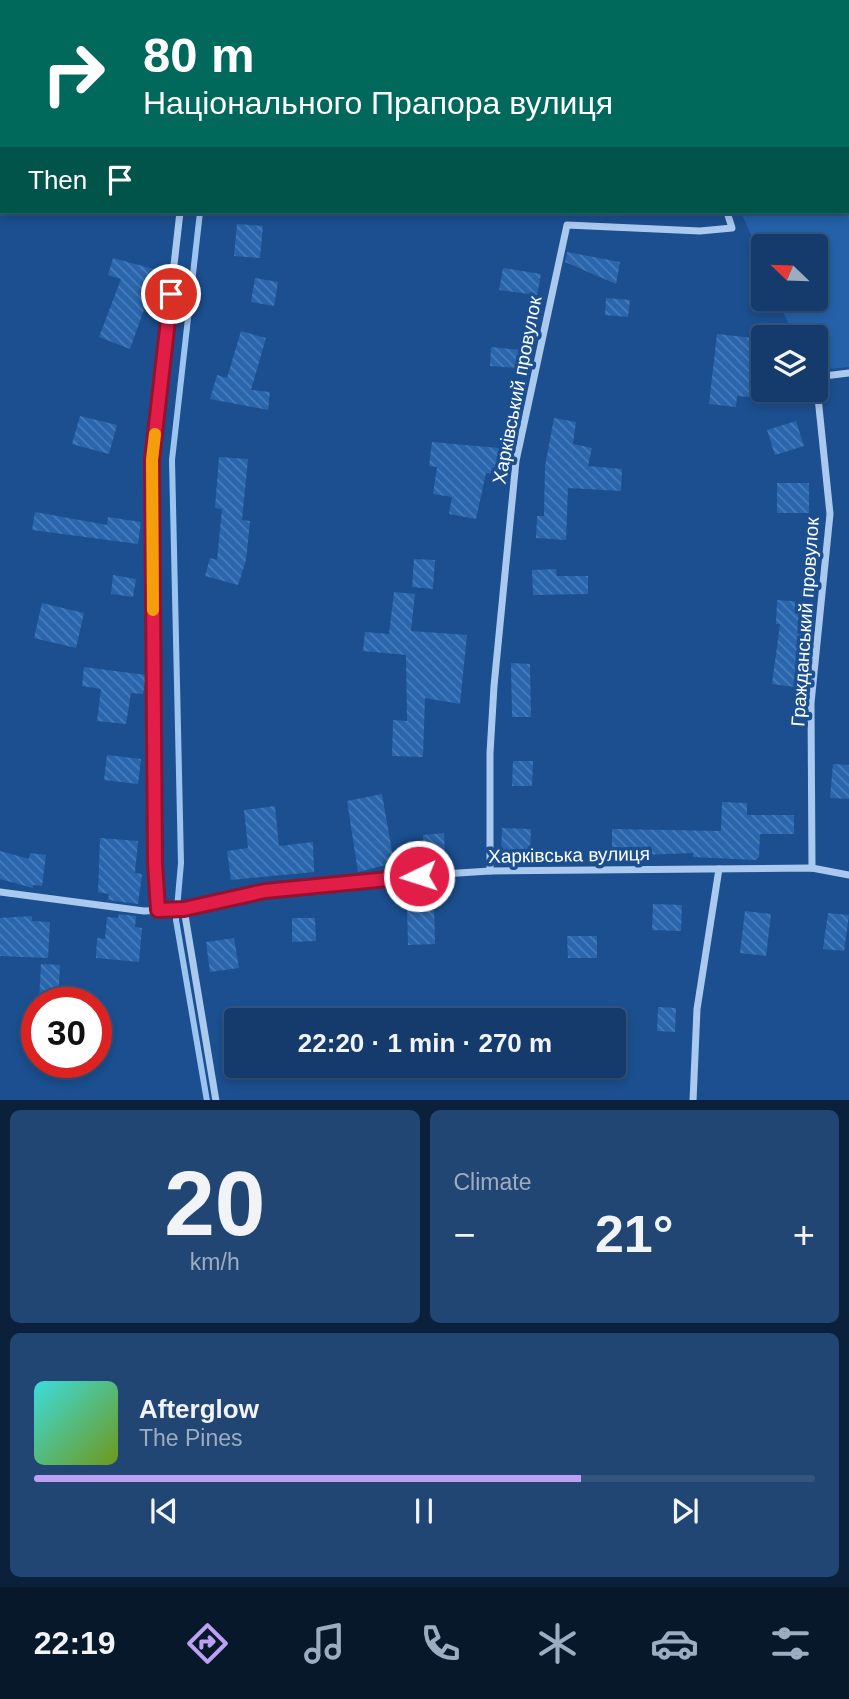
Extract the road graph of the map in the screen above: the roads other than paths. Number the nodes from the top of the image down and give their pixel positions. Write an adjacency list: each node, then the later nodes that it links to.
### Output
1 (180, 214): 12 (street)
2 (728, 214): 8 (street, Харківський провулок)
3 (849, 373): 4 (street)
4 (828, 376)
5 (818, 402): 6 (street, Гражданський провулок)
6 (812, 868): 7 (street, Харківська вулиця); 9 (street, Харківська вулиця)
7 (719, 869): 8 (street, Харківська вулиця); 14 (street)
8 (490, 871): 11 (street, Харківська вулиця)
9 (849, 875)
10 (0, 892): 12 (street, Харківська вулиця)
11 (184, 909): 12 (street, Харківська вулиця); 13 (street)
12 (158, 910)
13 (216, 1100)
14 (693, 1100)

